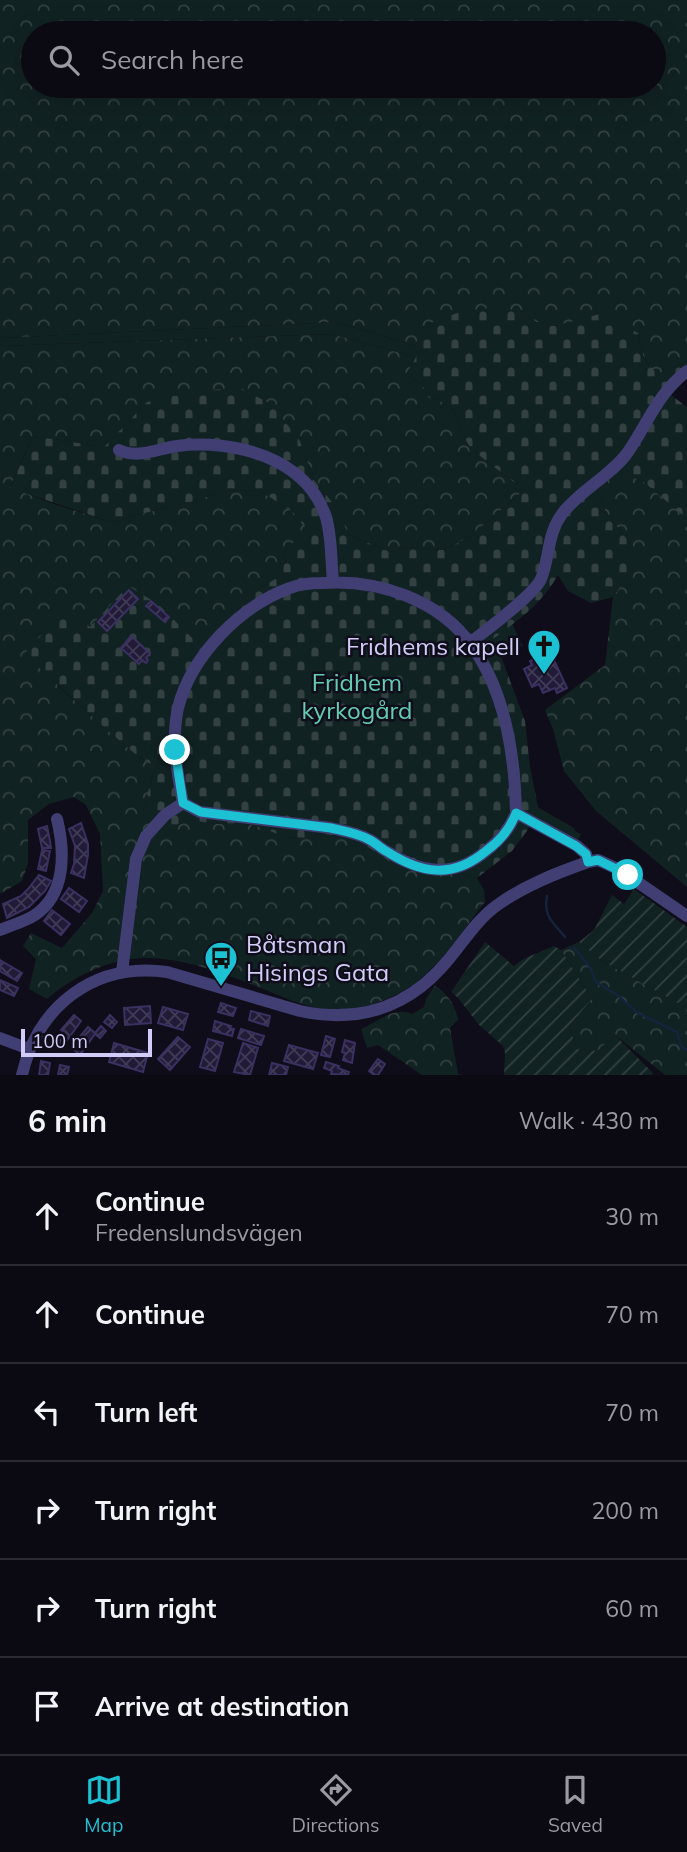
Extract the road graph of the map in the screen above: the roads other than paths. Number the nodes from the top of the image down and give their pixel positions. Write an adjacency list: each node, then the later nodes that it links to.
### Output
1 (687, 371): 4 (street)
2 (119, 450): 3 (street)
3 (333, 582): 4 (street); 5 (street)
4 (470, 643): 6 (street)
5 (183, 803): 6 (street); 11 (street)
6 (516, 813): 8 (street)
7 (57, 819): 10 (street)
8 (593, 861): 9 (street); 11 (street)
9 (687, 916)
10 (0, 930)
11 (122, 972): 13 (street)
12 (0, 1038): 13 (street)
13 (29, 1049): 14 (street)
14 (22, 1075)

